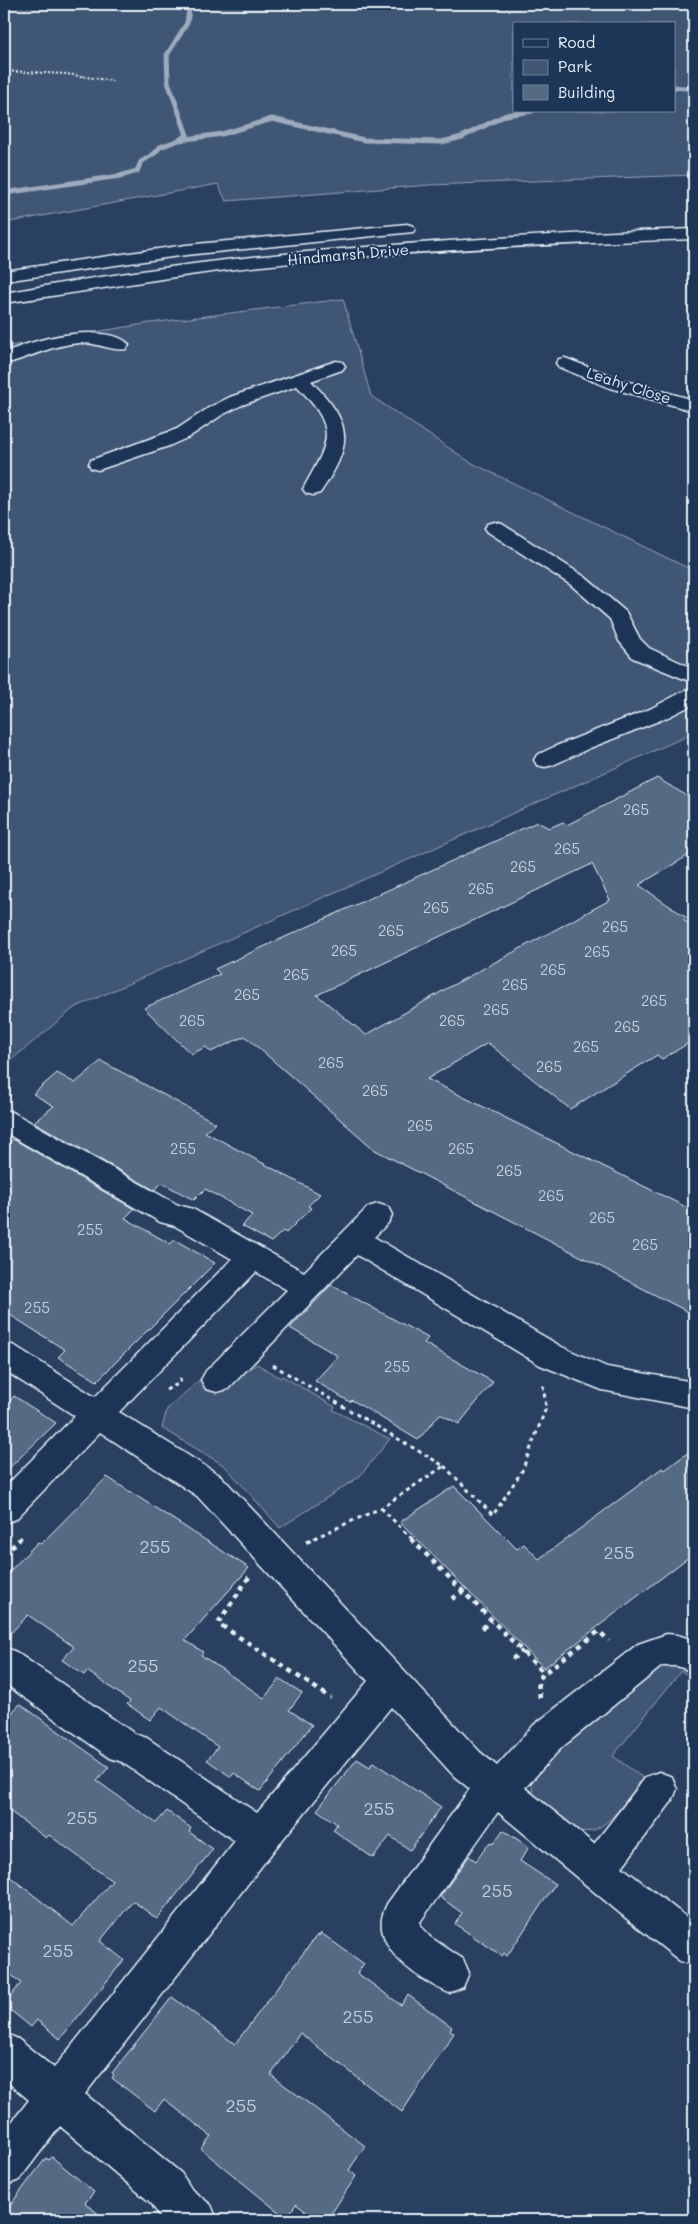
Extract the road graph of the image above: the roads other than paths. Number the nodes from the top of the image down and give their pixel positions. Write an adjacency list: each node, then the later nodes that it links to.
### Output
1 (422, 228): 3 (main road, Hindmarsh Drive)
2 (694, 234): 4 (main road, Hindmarsh Drive)
3 (4, 276)
4 (4, 298)
5 (120, 345): 6 (main road)
6 (4, 359)
7 (565, 362): 10 (main road, Leahy Close)
8 (336, 366): 9 (main road)
9 (299, 378): 11 (main road); 12 (main road)
10 (694, 406)
11 (98, 464)
12 (313, 489)
13 (495, 528): 14 (main road)
14 (694, 677)
15 (694, 695): 16 (main road)
16 (546, 760)
17 (4, 1120): 20 (main road)
18 (378, 1214): 19 (main road)
19 (354, 1239): 21 (main road); 24 (main road)
20 (253, 1256): 21 (main road); 25 (main road)
21 (307, 1287): 23 (main road)
22 (4, 1355): 25 (main road)
23 (217, 1380)
24 (694, 1395)
25 (97, 1416): 26 (main road); 29 (main road)
26 (4, 1509)
27 (694, 1656): 30 (main road)
28 (4, 1663): 32 (main road)
29 (389, 1682): 30 (main road); 32 (main road)
30 (496, 1789): 33 (main road); 35 (main road)
31 (659, 1789): 33 (main road)
32 (261, 1837): 37 (main road)
33 (597, 1870): 34 (main road)
34 (694, 1947)
35 (449, 1973)
36 (4, 2053): 37 (main road)
37 (58, 2097): 38 (main road); 39 (main road)
38 (4, 2165)
39 (196, 2220)

